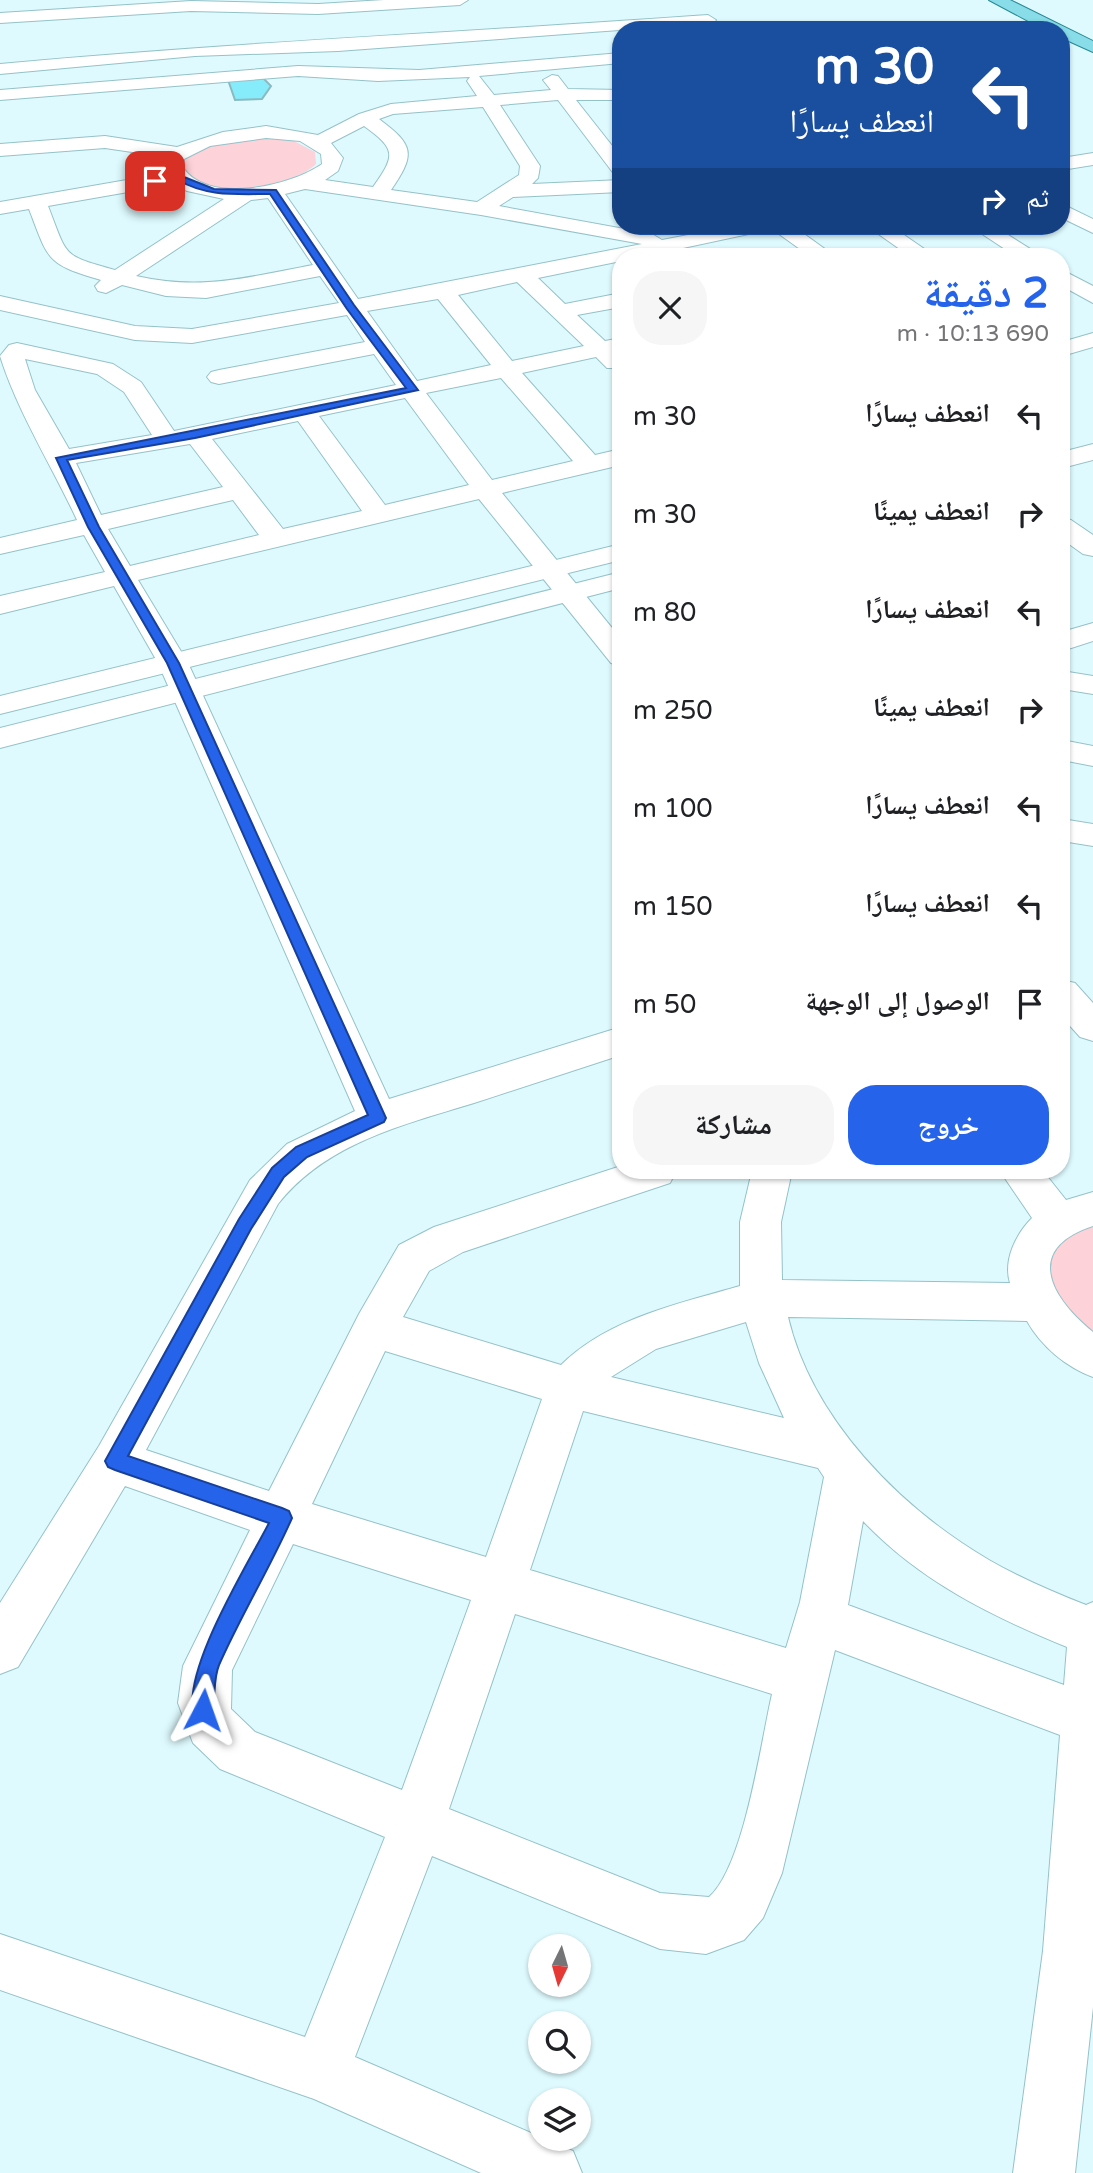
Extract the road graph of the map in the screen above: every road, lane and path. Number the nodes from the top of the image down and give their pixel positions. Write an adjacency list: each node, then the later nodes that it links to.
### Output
1 (460, 0): 4 (street)
2 (706, 0): 7 (street)
3 (997, 0): 8 (main road)
4 (441, 1): 5 (street); 13 (street)
5 (316, 8): 6 (street); 9 (street); 14 (street)
6 (0, 18)
7 (708, 21)
8 (1040, 21)
9 (237, 24)
10 (184, 29): 16 (street)
11 (612, 30): 13 (street)
12 (1070, 36): 15 (main road)
13 (462, 37): 14 (street)
14 (306, 46): 16 (street); 23 (street)
15 (1093, 47)
16 (195, 51): 17 (street); 24 (street)
17 (97, 53): 19 (street); 25 (street)
18 (612, 59): 20 (street)
19 (22, 60): 21 (street); 26 (street)
20 (539, 65): 22 (street); 27 (street)
21 (0, 69)
22 (470, 69): 23 (street); 31 (street)
23 (298, 71): 24 (street); 29 (street)
24 (209, 78): 25 (street)
25 (105, 86): 26 (street)
26 (30, 93): 28 (street)
27 (566, 94): 30 (street); 31 (street); 39 (street)
28 (0, 95)
29 (285, 95)
30 (612, 95)
31 (486, 99): 32 (street); 46 (street)
32 (365, 118): 33 (street); 49 (street)
33 (319, 142): 37 (street); 43 (street)
34 (41, 147): 35 (street); 37 (street); 41 (street)
35 (0, 150)
36 (1070, 152): 38 (street)
37 (181, 153): 42 (street)
38 (1093, 156): 40 (street)
39 (612, 158)
40 (1070, 162)
41 (0, 169)
42 (179, 177): 47 (street); 48 (street)
43 (305, 184): 45 (street); 49 (street)
44 (612, 186): 46 (street)
45 (273, 191): 48 (street); 70 (street)
46 (507, 191): 53 (street)
47 (30, 193): 52 (street); 72 (street)
48 (248, 193): 72 (street)
49 (377, 195): 53 (street)
50 (1093, 201): 51 (street)
51 (1070, 202)
52 (7, 207)
53 (481, 209): 56 (street)
54 (1070, 214): 55 (street)
55 (1093, 227)
56 (612, 232)
57 (626, 235): 63 (street)
58 (714, 235): 62 (street)
59 (792, 235): 66 (street)
60 (891, 235): 67 (street)
61 (995, 235): 68 (street)
62 (698, 238): 63 (street); 65 (street)
63 (671, 243): 64 (street)
64 (647, 248)
65 (712, 248)
66 (812, 248)
67 (911, 248)
68 (1017, 248)
69 (612, 255): 71 (street)
70 (326, 269): 72 (street); 79 (street)
71 (521, 274): 74 (street); 80 (street)
72 (118, 278): 81 (street)
73 (1070, 281): 75 (street)
74 (443, 291): 79 (street); 88 (street)
75 (1089, 293): 76 (street)
76 (1070, 295)
77 (612, 302): 80 (street)
78 (0, 303): 81 (street)
79 (350, 307): 82 (street); 84 (street)
80 (562, 311): 85 (street)
81 (58, 316): 82 (street); 87 (street)
82 (192, 335): 90 (street)
83 (1093, 341): 86 (street)
84 (379, 346): 89 (street); 90 (street)
85 (612, 347): 88 (street)
86 (1070, 347)
87 (11, 351): 95 (street); 97 (street)
88 (506, 369): 89 (street); 100 (street)
89 (413, 390): 91 (street); 101 (street)
90 (238, 400): 91 (street); 93 (street)
91 (304, 412): 103 (street)
92 (1093, 430): 94 (street)
93 (195, 435): 95 (street); 102 (street)
94 (1070, 436)
95 (168, 441): 97 (street)
96 (1093, 452): 98 (street)
97 (61, 458): 104 (street)
98 (1070, 458)
99 (612, 459): 100 (street)
100 (590, 464): 101 (street)
101 (486, 488): 103 (street); 111 (street)
102 (239, 491): 104 (street); 106 (street)
103 (378, 515): 106 (street)
104 (93, 527): 107 (street); 112 (street)
105 (1070, 532): 108 (street)
106 (277, 540): 112 (street)
107 (0, 546)
108 (1092, 547): 110 (street)
109 (612, 554): 111 (street)
110 (1070, 554)
111 (550, 569): 114 (street); 119 (street)
112 (123, 576): 115 (street); 119 (street)
113 (612, 582): 114 (street)
114 (567, 594): 118 (street); 119 (street)
115 (0, 605)
116 (1093, 632): 117 (street)
117 (1070, 639)
118 (612, 646)
119 (179, 677): 122 (street); 123 (street); 131 (street)
120 (1070, 681): 121 (street)
121 (1093, 685)
122 (0, 705)
123 (0, 738)
124 (1070, 752): 125 (street)
125 (1093, 756)
126 (1070, 831): 127 (street)
127 (1093, 835)
128 (1070, 1002): 129 (street)
129 (1093, 1027)
130 (612, 1044): 131 (street)
131 (378, 1118): 141 (street)
132 (632, 1179): 138 (street)
133 (770, 1179): 136 (street)
134 (1030, 1179): 135 (street)
135 (1075, 1215): 137 (street)
136 (762, 1298): 137 (street); 140 (street); 142 (street)
137 (1036, 1302): 139 (street)
138 (374, 1328): 140 (street); 143 (street)
139 (1093, 1357)
140 (569, 1387): 142 (street); 144 (street)
141 (115, 1461): 143 (street); 147 (street)
142 (839, 1461): 145 (street); 146 (street)
143 (282, 1518): 144 (street); 150 (street)
144 (501, 1585): 148 (street); 150 (street)
145 (820, 1619): 148 (street); 149 (street)
146 (1093, 1629): 149 (street)
147 (0, 1649)
148 (802, 1678): 150 (street)
149 (1085, 1719): 154 (street)
150 (417, 1825): 152 (street)
151 (0, 1962): 152 (street)
152 (320, 2072): 153 (street)
153 (551, 2173)
154 (1044, 2173)

